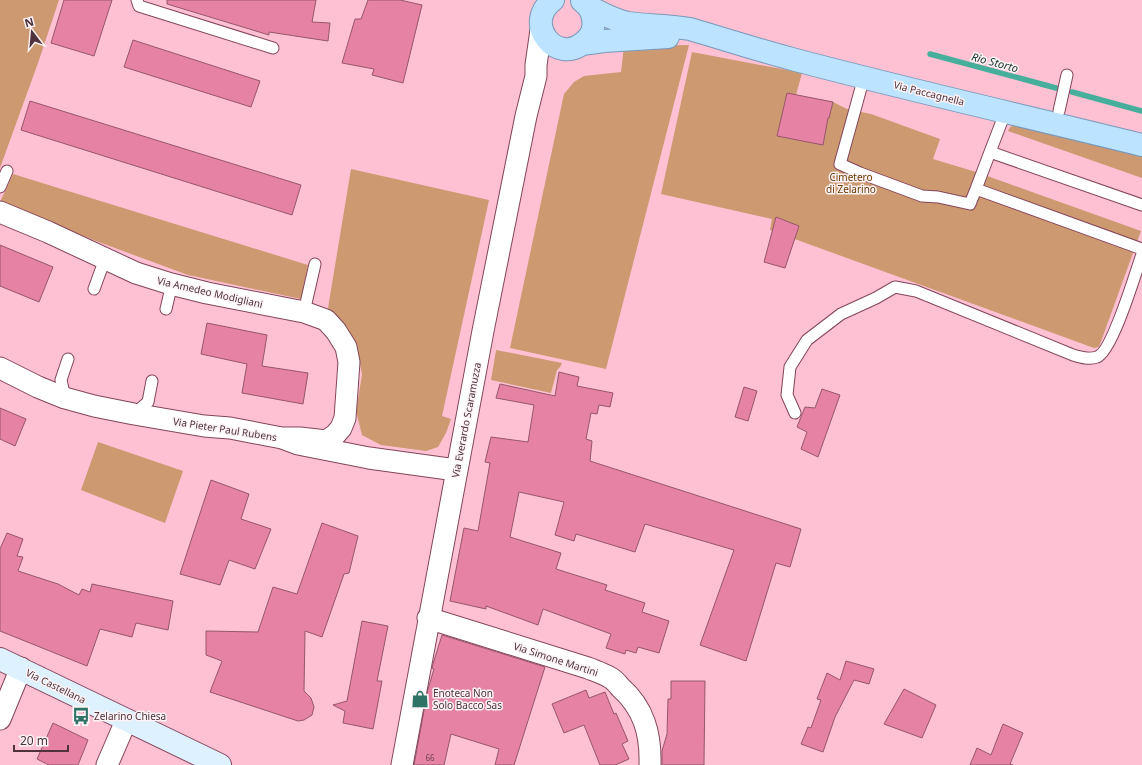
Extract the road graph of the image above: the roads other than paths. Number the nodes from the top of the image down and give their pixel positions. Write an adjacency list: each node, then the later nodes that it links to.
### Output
1 (136, 0): 8 (lane)
2 (531, 0): 5 (main road)
3 (553, 0): 5 (main road)
4 (584, 3): 6 (main road, Via Paccagnella); 7 (main road)
5 (541, 25): 7 (main road); 10 (street, Via Everardo Scaramuzza)
6 (717, 37): 7 (main road, Via Paccagnella); 11 (main road, Via Paccagnella)
7 (576, 46): 10 (street, Via Everardo Scaramuzza)
8 (273, 48)
9 (1066, 75): 12 (lane)
10 (536, 76): 38 (street, Via Everardo Scaramuzza)
11 (864, 77): 13 (main road, Via Paccagnella); 18 (lane)
12 (1059, 111)
13 (1005, 113): 14 (main road, Via Paccagnella); 15 (lane)
14 (1142, 145)
15 (990, 152): 18 (lane); 19 (lane)
16 (6, 171): 17 (lane)
17 (0, 187)
18 (976, 189): 21 (lane)
19 (1142, 205)
20 (0, 212): 23 (street, Via Amedeo Modigliani)
21 (1142, 249)
22 (1142, 254): 33 (lane)
23 (113, 263): 25 (street, Via Amedeo Modigliani); 26 (lane)
24 (315, 264): 28 (lane)
25 (166, 283): 27 (lane); 28 (street, Via Amedeo Modigliani)
26 (94, 289)
27 (166, 309)
28 (304, 312): 35 (street, Via Amedeo Modigliani)
29 (68, 359): 32 (lane)
30 (0, 368): 32 (street, Via Pieter Paul Rubens)
31 (152, 381): 34 (lane)
32 (65, 398): 34 (street, Via Pieter Paul Rubens)
33 (795, 413)
34 (134, 414): 36 (street, Via Pieter Paul Rubens)
35 (346, 418): 36 (street); 37 (street, Via Amedeo Modigliani)
36 (282, 438): 37 (street, Via Pieter Paul Rubens)
37 (369, 458): 38 (street, Via Pieter Paul Rubens)
38 (456, 470): 39 (street, Via Everardo Scaramuzza)
39 (428, 618): 46 (street, Via Everardo Scaramuzza); 47 (street, Via Simone Martini)
40 (0, 659): 41 (street, Via Castellana)
41 (21, 668): 42 (street); 43 (street, Via Castellana)
42 (0, 719)
43 (126, 720): 44 (street); 45 (street, Via Castellana)
44 (107, 765)
45 (220, 765)
46 (402, 765)
47 (650, 765)

